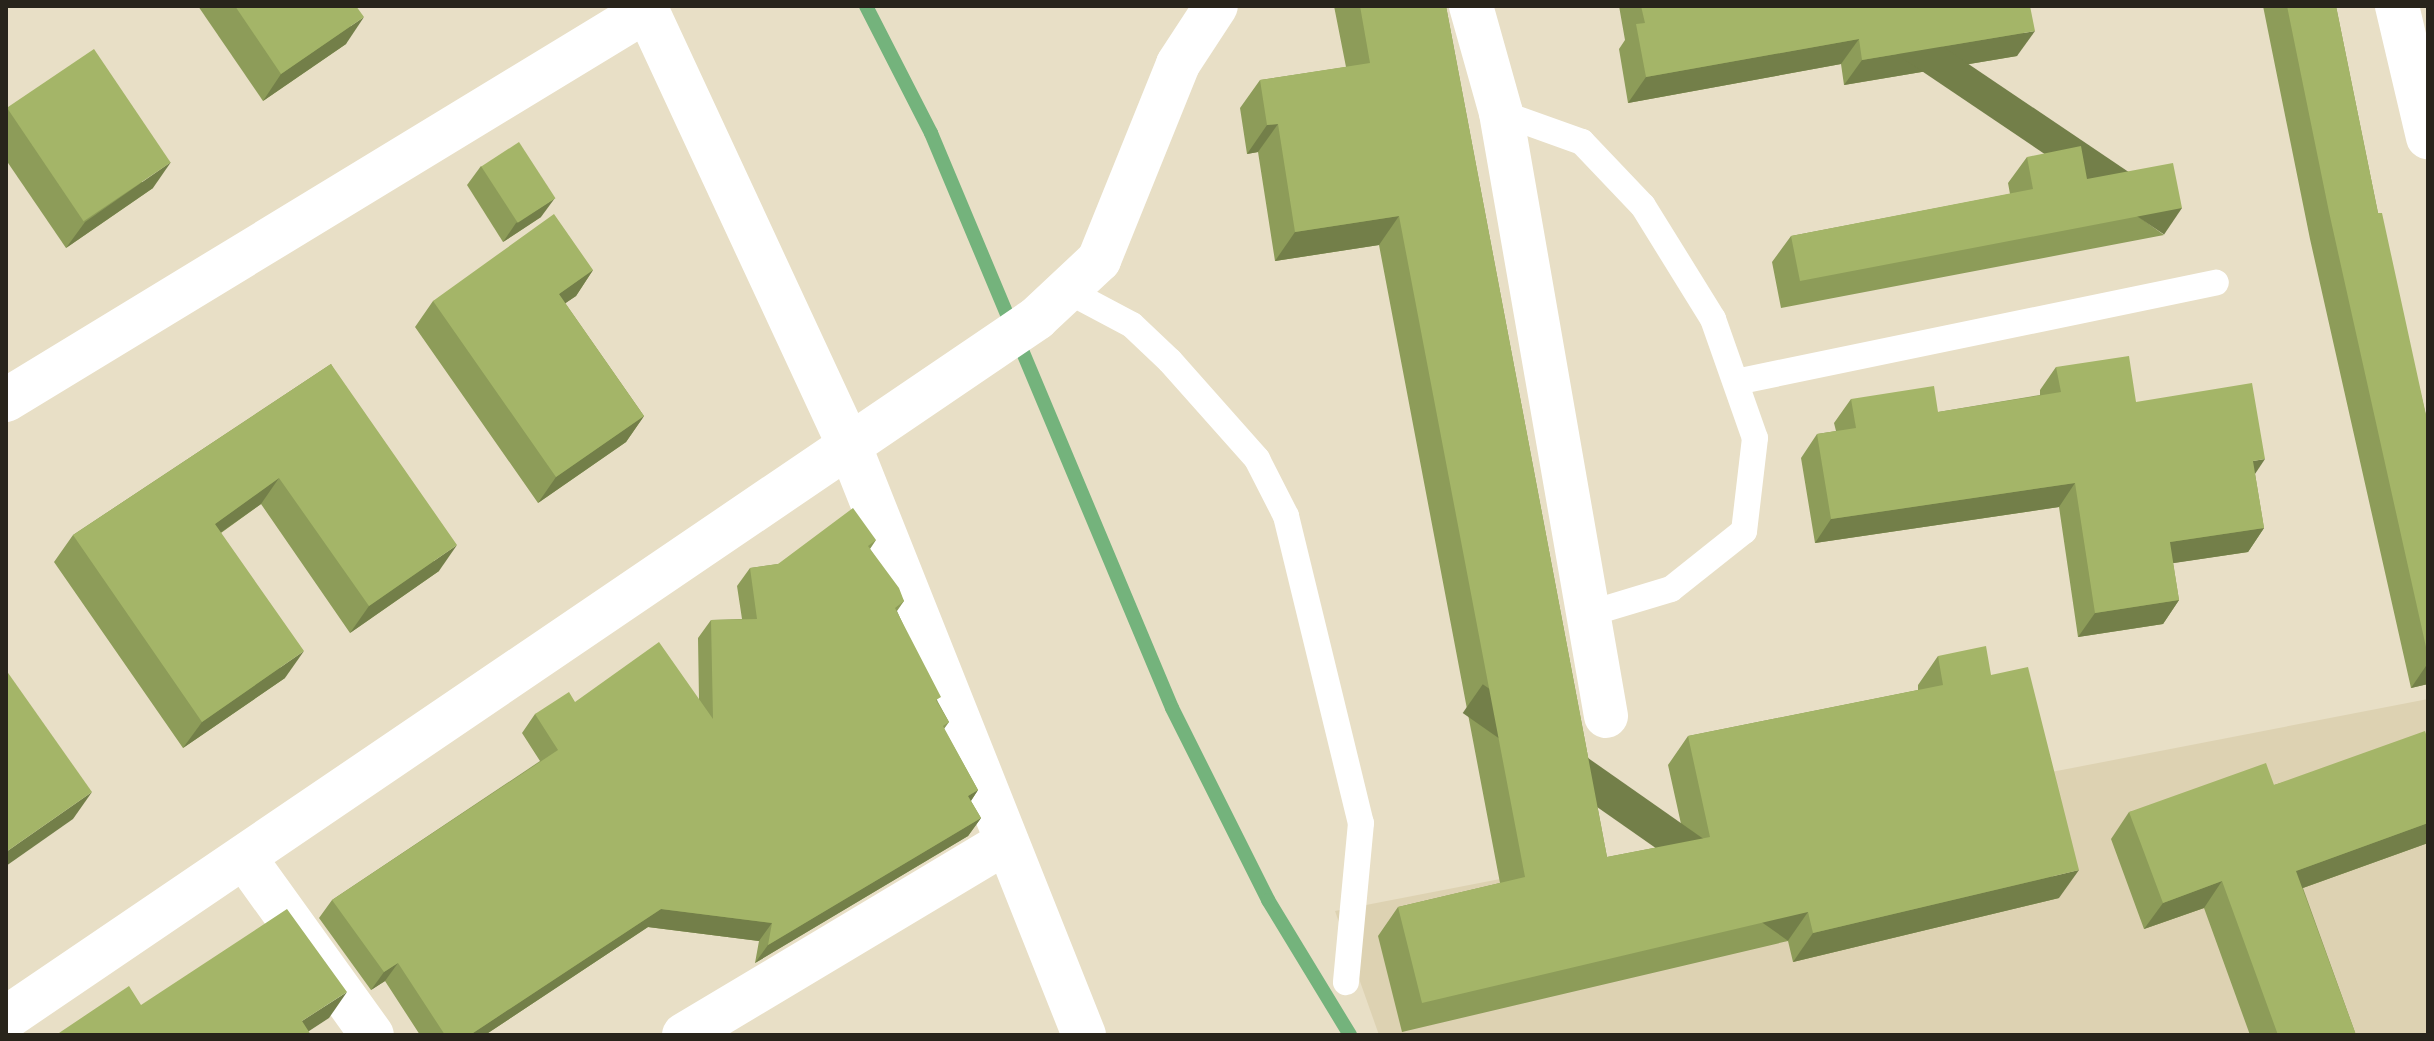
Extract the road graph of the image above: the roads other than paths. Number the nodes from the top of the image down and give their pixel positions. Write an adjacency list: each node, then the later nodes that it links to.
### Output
1 (1216, 6): 8 (street)
2 (1471, 6): 5 (street)
3 (2397, 6): 6 (street)
4 (646, 8): 10 (street); 11 (street)
5 (1501, 113): 9 (lane); 12 (street)
6 (2428, 137)
7 (2216, 283): 9 (lane)
8 (1053, 304): 11 (street); 16 (lane)
9 (1736, 382): 12 (lane)
10 (6, 400)
11 (867, 436): 14 (street); 15 (street)
12 (1588, 614): 13 (street)
13 (1606, 716)
14 (1007, 842): 19 (street); 20 (street)
15 (244, 857): 17 (street); 18 (street)
16 (1346, 982)
17 (6, 1018)
18 (372, 1035)
19 (684, 1035)
20 (1084, 1035)

